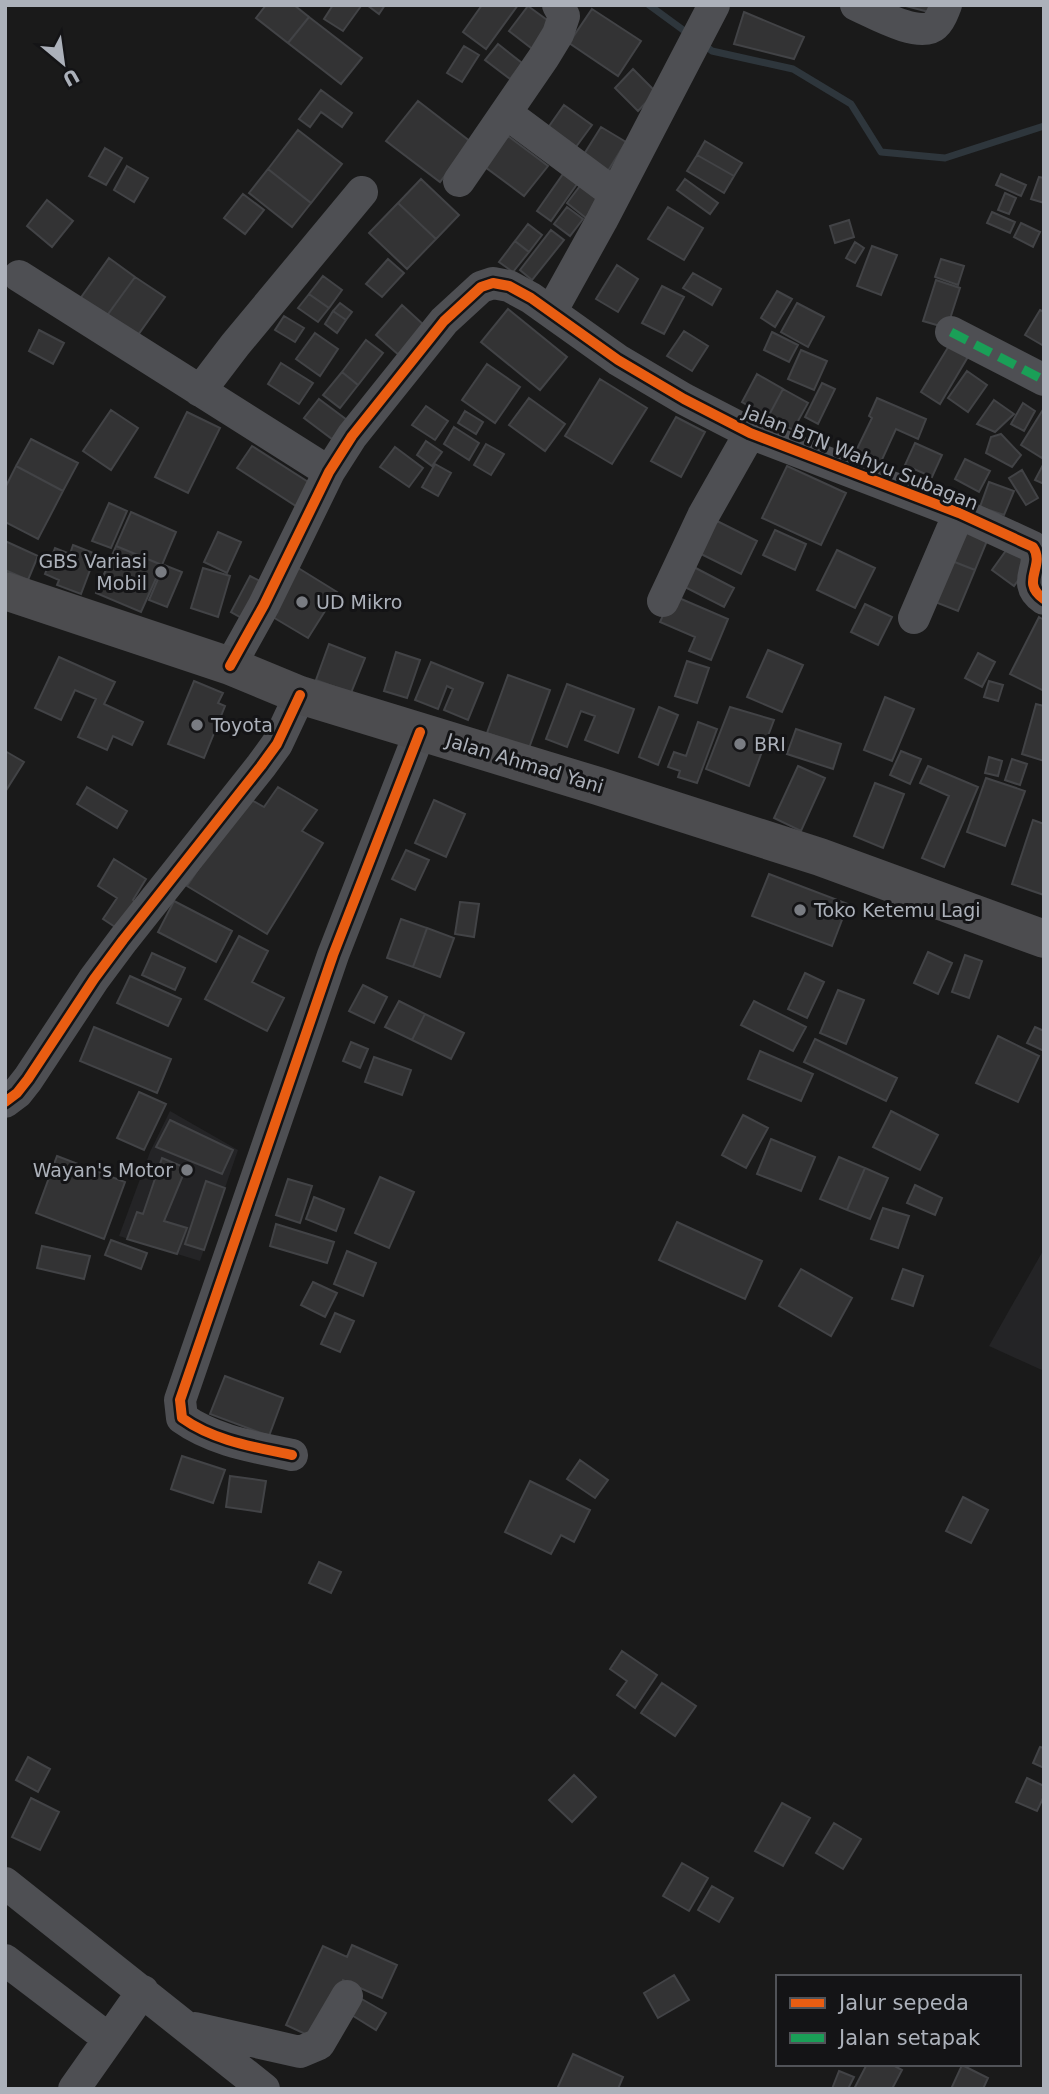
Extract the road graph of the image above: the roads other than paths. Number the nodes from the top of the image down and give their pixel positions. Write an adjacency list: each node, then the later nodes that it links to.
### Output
1 (558, 5): 5 (street)
2 (715, 5): 8 (street)
3 (856, 5): 4 (street)
4 (946, 5)
5 (506, 113): 6 (street); 8 (street)
6 (458, 181)
7 (362, 192): 13 (street)
8 (615, 194): 10 (street)
9 (19, 276): 13 (street)
10 (551, 312): 14 (street, Jalan BTN Wahyu Subagan); 15 (street, Jalan BTN Wahyu Subagan)
11 (951, 332): 12 (street)
12 (1044, 380)
13 (200, 391): 15 (street)
14 (750, 433): 16 (street, Jalan BTN Wahyu Subagan); 19 (street)
15 (329, 472): 21 (street, Jalan BTN Wahyu Subagan)
16 (959, 513): 18 (street, Jalan BTN Wahyu Subagan); 20 (street)
17 (5, 592): 21 (highway, Jalan Ahmad Yani)
18 (1044, 599)
19 (663, 601)
20 (914, 618)
21 (230, 666): 22 (highway, Jalan Ahmad Yani)
22 (300, 695): 23 (highway, Jalan Ahmad Yani); 25 (street)
23 (420, 732): 24 (highway, Jalan Ahmad Yani); 26 (street)
24 (1044, 939)
25 (5, 1102)
26 (292, 1455)
27 (5, 1883): 29 (street)
28 (5, 1960): 32 (street)
29 (143, 1991): 31 (street); 32 (street)
30 (347, 1996): 31 (street)
31 (187, 2027): 34 (street)
32 (109, 2039): 33 (street)
33 (74, 2089)
34 (264, 2089)

